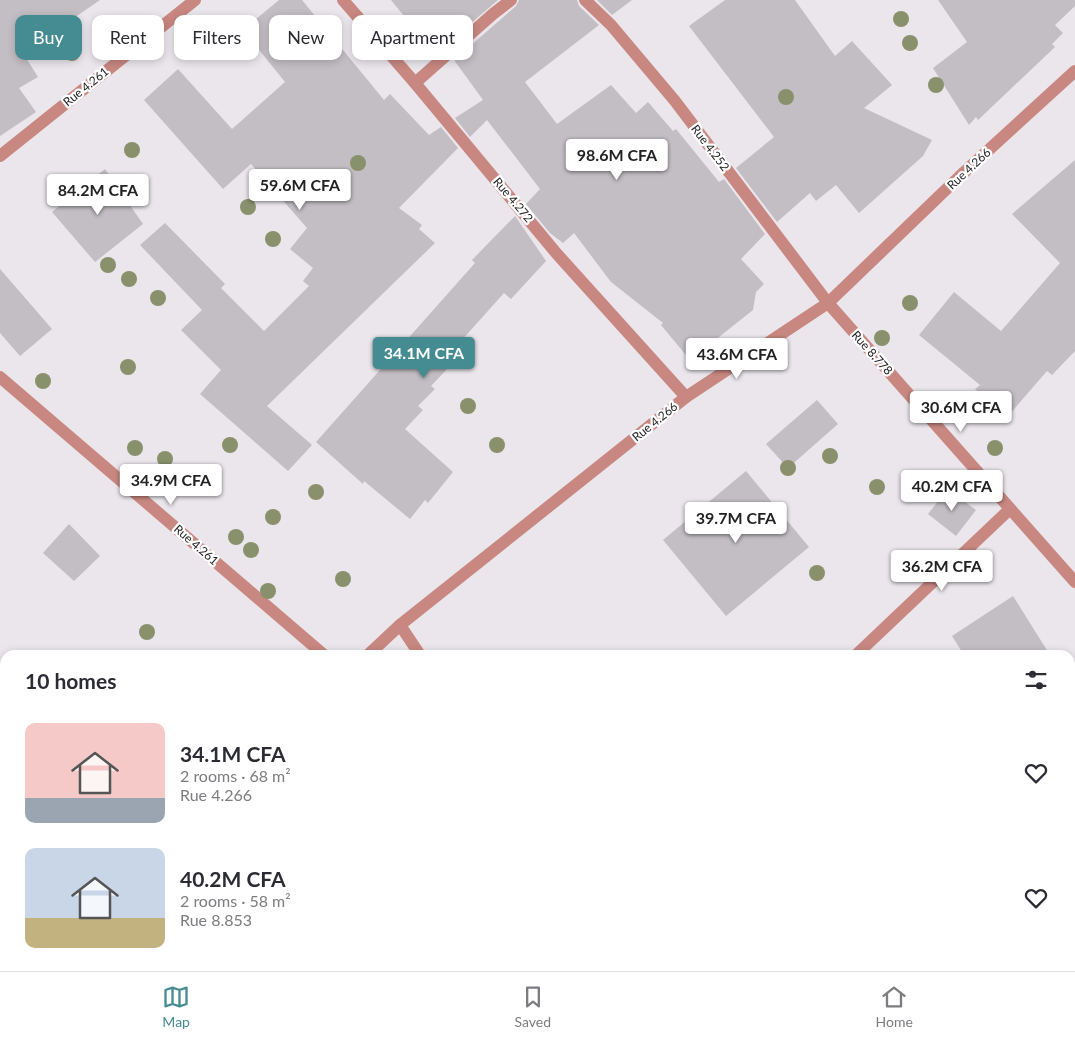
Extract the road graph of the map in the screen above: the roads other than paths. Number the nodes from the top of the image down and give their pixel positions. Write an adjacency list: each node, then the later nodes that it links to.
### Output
1 (195, 0): 7 (street, Rue 4.261)
2 (343, 0): 6 (street, Rue 4.272)
3 (511, 0): 6 (street)
4 (584, 0): 8 (street, Rue 4.252)
5 (1075, 71): 8 (street, Rue 4.266)
6 (415, 83): 10 (street, Rue 4.272)
7 (0, 156)
8 (828, 303): 10 (street, Rue 4.266); 11 (street, Rue 8.778)
9 (0, 377): 14 (street, Rue 4.261)
10 (686, 397): 13 (street, Rue 4.266)
11 (1010, 509): 12 (street, Rue 8.778); 17 (street)
12 (1075, 582)
13 (400, 625): 15 (street, Rue 4.266); 16 (street)
14 (318, 650)
15 (373, 650)
16 (417, 650)
17 (861, 650)

